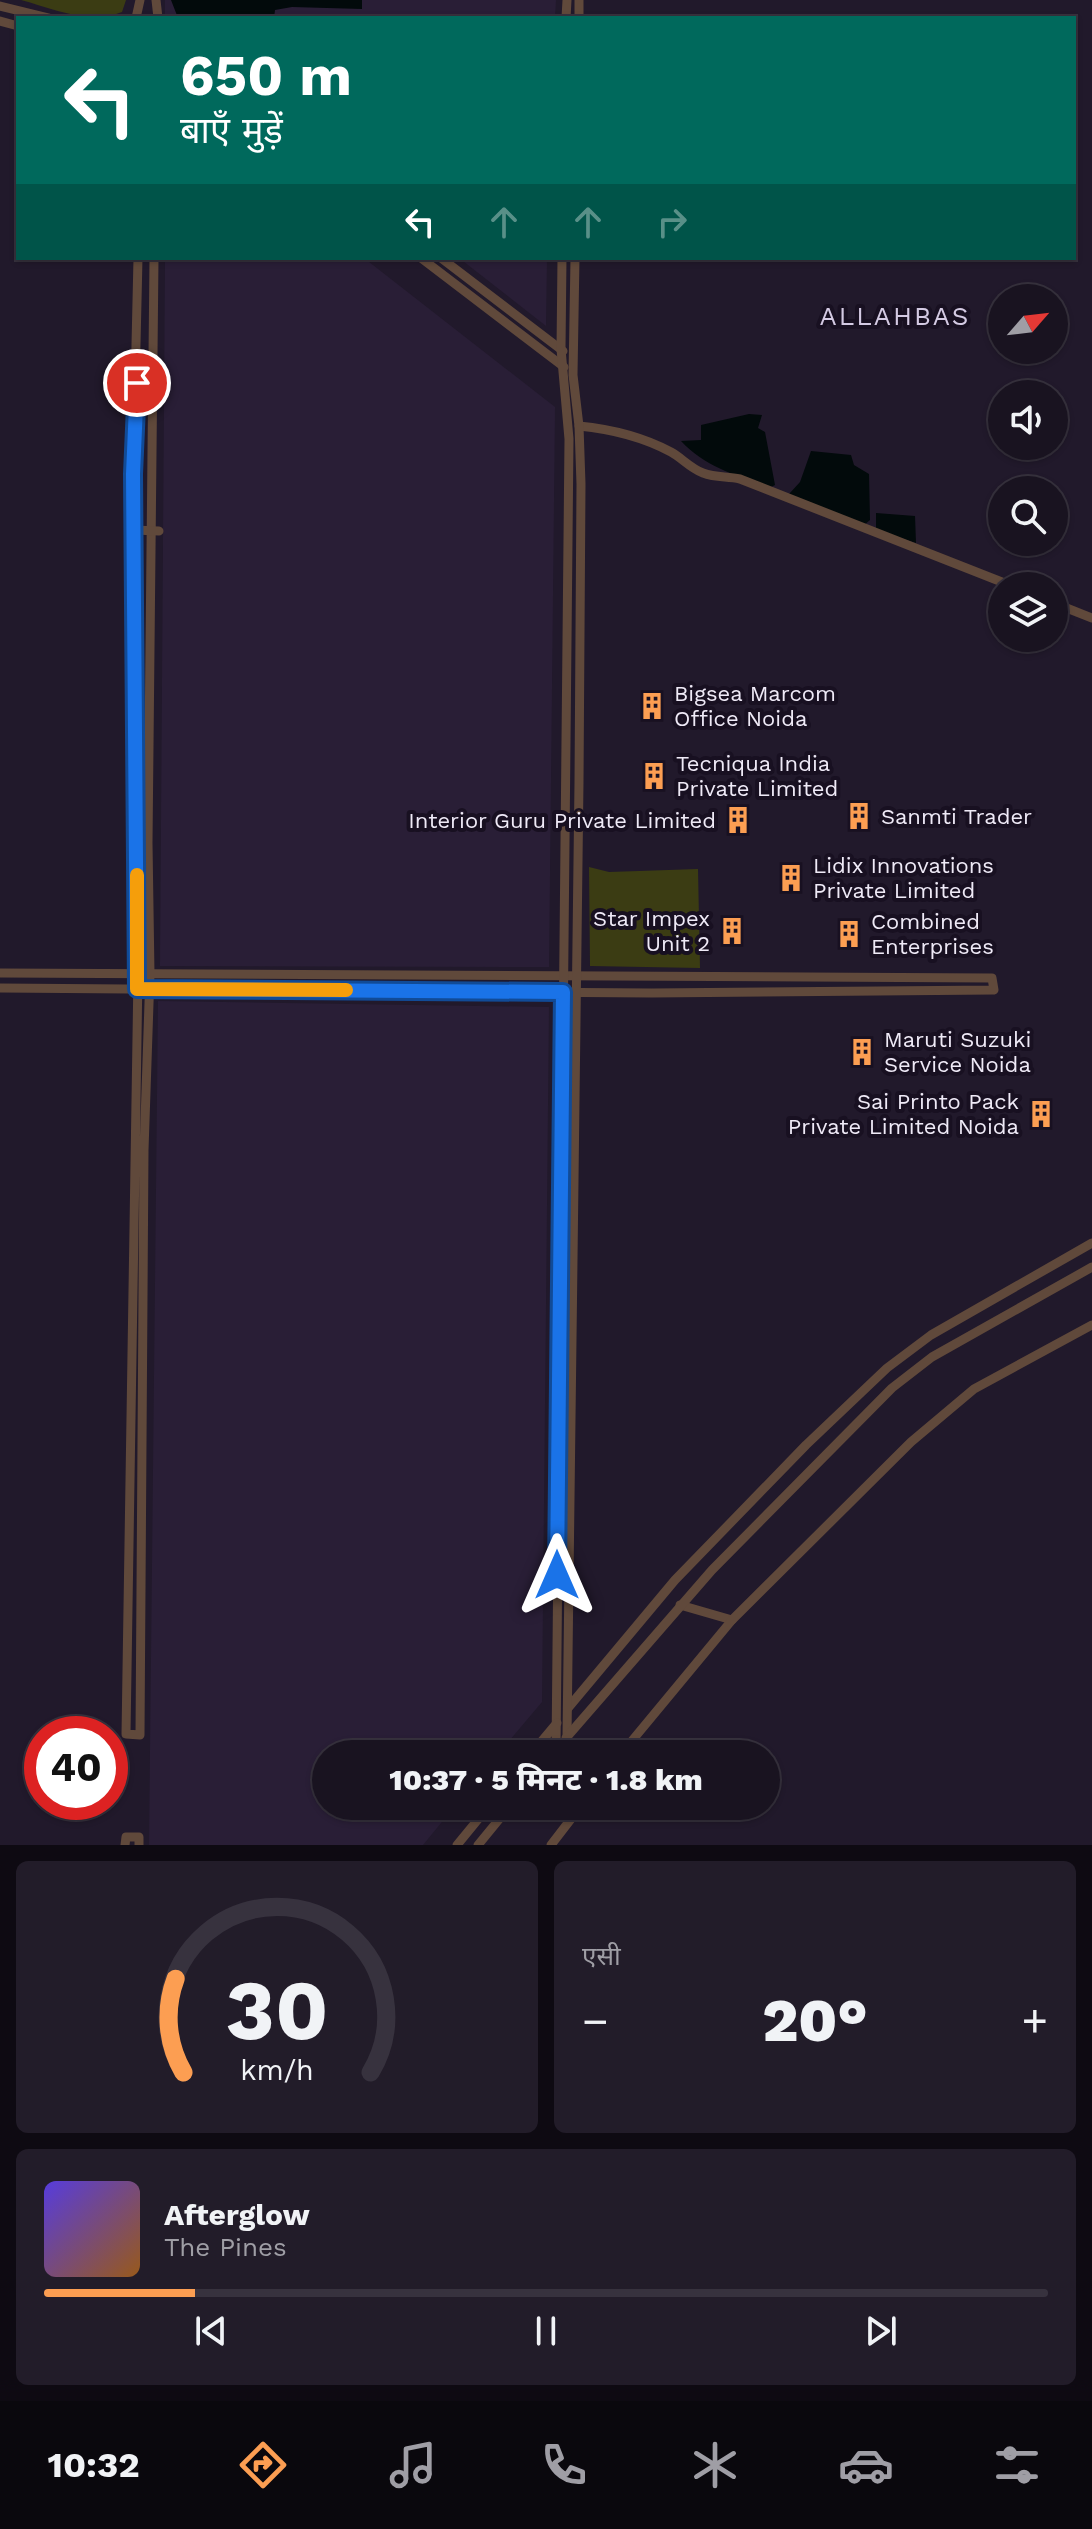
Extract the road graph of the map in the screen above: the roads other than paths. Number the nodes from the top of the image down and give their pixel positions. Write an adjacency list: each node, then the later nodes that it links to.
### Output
1 (0, 6): 2 (street)
2 (41, 16)
3 (138, 260): 14 (street)
4 (154, 260): 15 (street)
5 (424, 260): 11 (street)
6 (444, 260): 9 (street)
7 (562, 260): 9 (street)
8 (575, 260): 10 (street)
9 (561, 349): 10 (street); 11 (street)
10 (573, 358): 12 (street)
11 (562, 366): 12 (street); 22 (street)
12 (573, 375): 13 (street)
13 (579, 426): 16 (street); 23 (street)
14 (134, 530): 15 (street); 20 (street)
15 (155, 531): 21 (street)
16 (988, 577)
17 (1068, 609): 18 (street)
18 (1092, 618)
19 (0, 973): 20 (street)
20 (138, 974): 21 (street); 25 (street)
21 (150, 974): 22 (street); 26 (street)
22 (563, 976): 23 (street); 27 (street)
23 (575, 976): 27 (street); 27 (street)
24 (0, 988): 25 (street)
25 (137, 989): 26 (street); 26 (street)
26 (150, 990): 27 (street)
27 (569, 992): 33 (street); 34 (street)
28 (1092, 1243): 33 (street)
29 (1092, 1267): 31 (street)
30 (1092, 1325): 32 (street)
31 (680, 1605): 32 (street); 35 (street)
32 (727, 1618): 39 (street)
33 (568, 1709): 34 (street); 35 (street)
34 (557, 1722): 36 (street); 37 (street)
35 (567, 1737): 38 (street)
36 (542, 1740)
37 (556, 1740)
38 (565, 1740)
39 (632, 1740)
40 (478, 1820): 45 (street)
41 (499, 1820): 46 (street)
42 (570, 1820): 47 (street)
43 (125, 1845): 44 (street)
44 (139, 1845)
45 (457, 1845)
46 (478, 1845)
47 (551, 1845)

